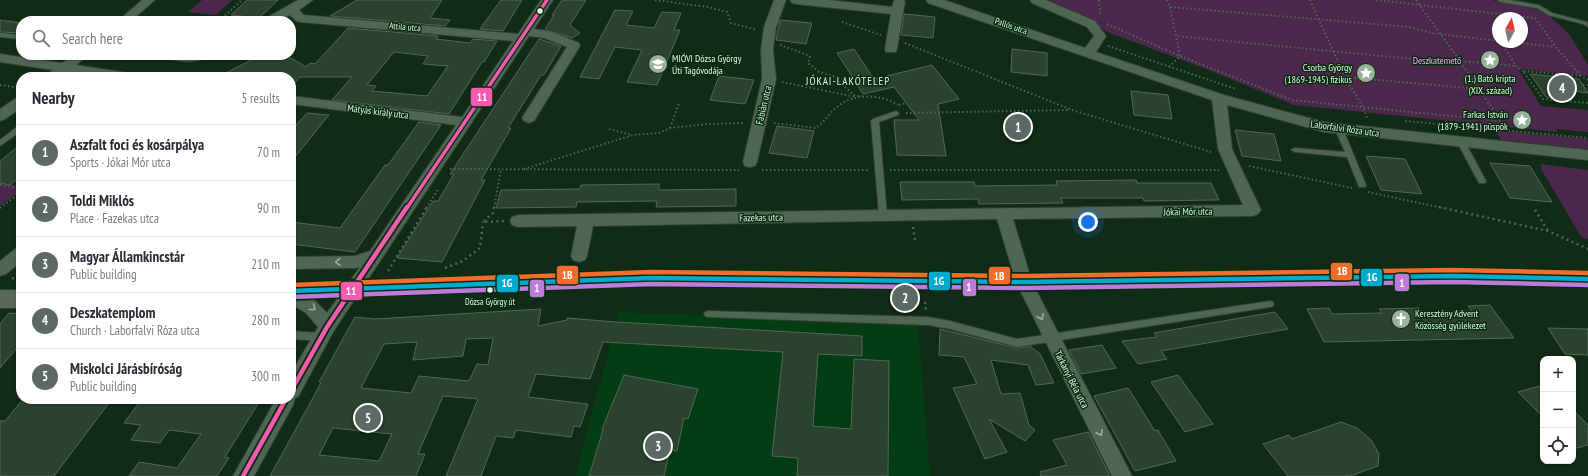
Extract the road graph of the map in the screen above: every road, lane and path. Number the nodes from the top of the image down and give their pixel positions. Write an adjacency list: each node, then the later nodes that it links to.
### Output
1 (149, 0): 20 (street)
2 (242, 0): 21 (path)
3 (307, 0): 19 (street)
4 (547, 0): 30 (street)
5 (655, 0): 34 (path)
6 (780, 0): 34 (street, Fábián utca)
7 (796, 0): 17 (street)
8 (932, 0): 37 (street, Pallós utca)
9 (1036, 0): 37 (street)
10 (1099, 0): 41 (path)
11 (1167, 0): 18 (path)
12 (1310, 0): 25 (path)
13 (1376, 0): 16 (path)
14 (1416, 0): 16 (path)
15 (1500, 0): 27 (lane)
16 (1419, 4): 23 (path); 28 (path)
17 (898, 5): 35 (street)
18 (1170, 7): 25 (path); 31 (path)
19 (292, 9): 22 (street); 30 (street, Attila utca)
20 (130, 16)
21 (224, 16)
22 (279, 16)
23 (1535, 18): 24 (path); 38 (path)
24 (1541, 19)
25 (1318, 20): 28 (path); 40 (path)
26 (842, 22): 35 (path)
27 (1588, 25)
28 (1440, 34): 33 (path); 44 (path)
29 (0, 35): 32 (lane)
30 (523, 35): 74 (street); 79 (street)
31 (1176, 36): 40 (path); 41 (path)
32 (16, 37)
33 (1492, 40)
34 (768, 41): 53 (street, Fábián utca); 61 (path)
35 (892, 43): 71 (path)
36 (1528, 44): 38 (path)
37 (1092, 47): 45 (path); 63 (street, Laborfalvi Róza utca)
38 (1556, 47): 51 (path)
39 (1504, 48): 46 (path)
40 (1333, 52): 44 (path); 52 (path)
41 (1180, 56): 45 (path); 70 (path)
42 (0, 58): 47 (street)
43 (76, 60): 47 (street)
44 (1460, 61): 46 (path); 59 (path)
45 (1170, 66): 60 (path)
46 (1516, 66): 48 (path)
47 (66, 68): 49 (street); 50 (street)
48 (1523, 71): 51 (path); 67 (path)
49 (60, 72)
50 (94, 72)
51 (1581, 76): 54 (path)
52 (1346, 77): 59 (path); 70 (path)
53 (769, 79): 62 (path); 94 (street, Fábián utca)
54 (1588, 80)
55 (0, 85): 58 (path)
56 (1583, 85): 57 (path)
57 (1588, 85)
58 (16, 87)
59 (1479, 89): 70 (path)
60 (1241, 90)
61 (870, 96): 62 (path); 65 (path)
62 (858, 98): 82 (path)
63 (1219, 98): 84 (street, Laborfalvi Róza utca); 93 (street, Jókai Mór utca)
64 (296, 101): 79 (street, Mátyás király utca)
65 (893, 101)
66 (680, 103): 81 (path)
67 (1588, 103)
68 (16, 105): 73 (street)
69 (898, 105): 72 (path)
70 (1363, 107): 76 (path)
71 (1072, 110): 72 (path); 93 (path)
72 (896, 113): 98 (lane)
73 (0, 116)
74 (529, 118)
75 (1361, 118): 76 (path)
76 (1367, 118): 77 (path)
77 (1375, 119)
78 (1398, 121): 87 (path)
79 (466, 122): 95 (street)
80 (734, 122): 81 (path)
81 (670, 128): 86 (path)
82 (816, 128)
83 (609, 129): 86 (path)
84 (1339, 129): 88 (street, Laborfalvi Róza utca); 92 (lane)
85 (16, 131): 89 (lane)
86 (633, 135): 97 (path)
87 (1588, 138)
88 (1461, 142): 91 (street, Laborfalvi Róza utca); 99 (lane)
89 (0, 144)
90 (1295, 150): 92 (lane)
91 (1588, 154)
92 (1350, 155): 103 (lane)
93 (1231, 163): 98 (path); 103 (path); 109 (street, Jókai Mór utca)
94 (751, 167): 97 (path); 98 (path)
95 (445, 169): 96 (path); 116 (street)
96 (502, 169): 97 (path); 113 (path)
97 (522, 169)
98 (879, 170): 110 (lane)
99 (1482, 181)
100 (443, 182): 122 (path)
101 (0, 186): 102 (path)
102 (16, 188)
103 (1361, 189): 106 (path)
104 (1400, 195): 106 (path)
105 (16, 196): 107 (path)
106 (1402, 199): 114 (path)
107 (0, 208)
108 (1535, 210): 114 (path)
109 (1003, 213): 110 (street, Fazekas utca); 124 (street, Tárkányi Béla utca)
110 (883, 215): 111 (street, Fazekas utca)
111 (586, 220): 112 (street, Fazekas utca); 117 (street)
112 (518, 221): 113 (path)
113 (483, 222): 120 (path)
114 (1548, 231): 115 (path)
115 (1588, 249)
116 (376, 256): 119 (street, one-way to 119); 125 (street)
117 (580, 256)
118 (16, 257): 121 (street)
119 (296, 263)
120 (443, 269)
121 (0, 270)
122 (394, 273)
123 (1588, 280): 124 (street)
124 (1024, 282): 125 (street); 134 (street, Tárkányi Béla utca, one-way to 134)
125 (354, 290): 126 (street); 132 (street)
126 (296, 291)
127 (0, 299): 128 (street)
128 (16, 299)
129 (296, 299): 132 (street, one-way to 132)
130 (1270, 304): 134 (lane)
131 (708, 314): 134 (lane)
132 (324, 332): 133 (lane); 135 (street)
133 (296, 335)
134 (1051, 338): 138 (street, Tárkányi Béla utca, one-way to 138)
135 (296, 382)
136 (283, 404): 137 (street)
137 (243, 476)
138 (1122, 476)

